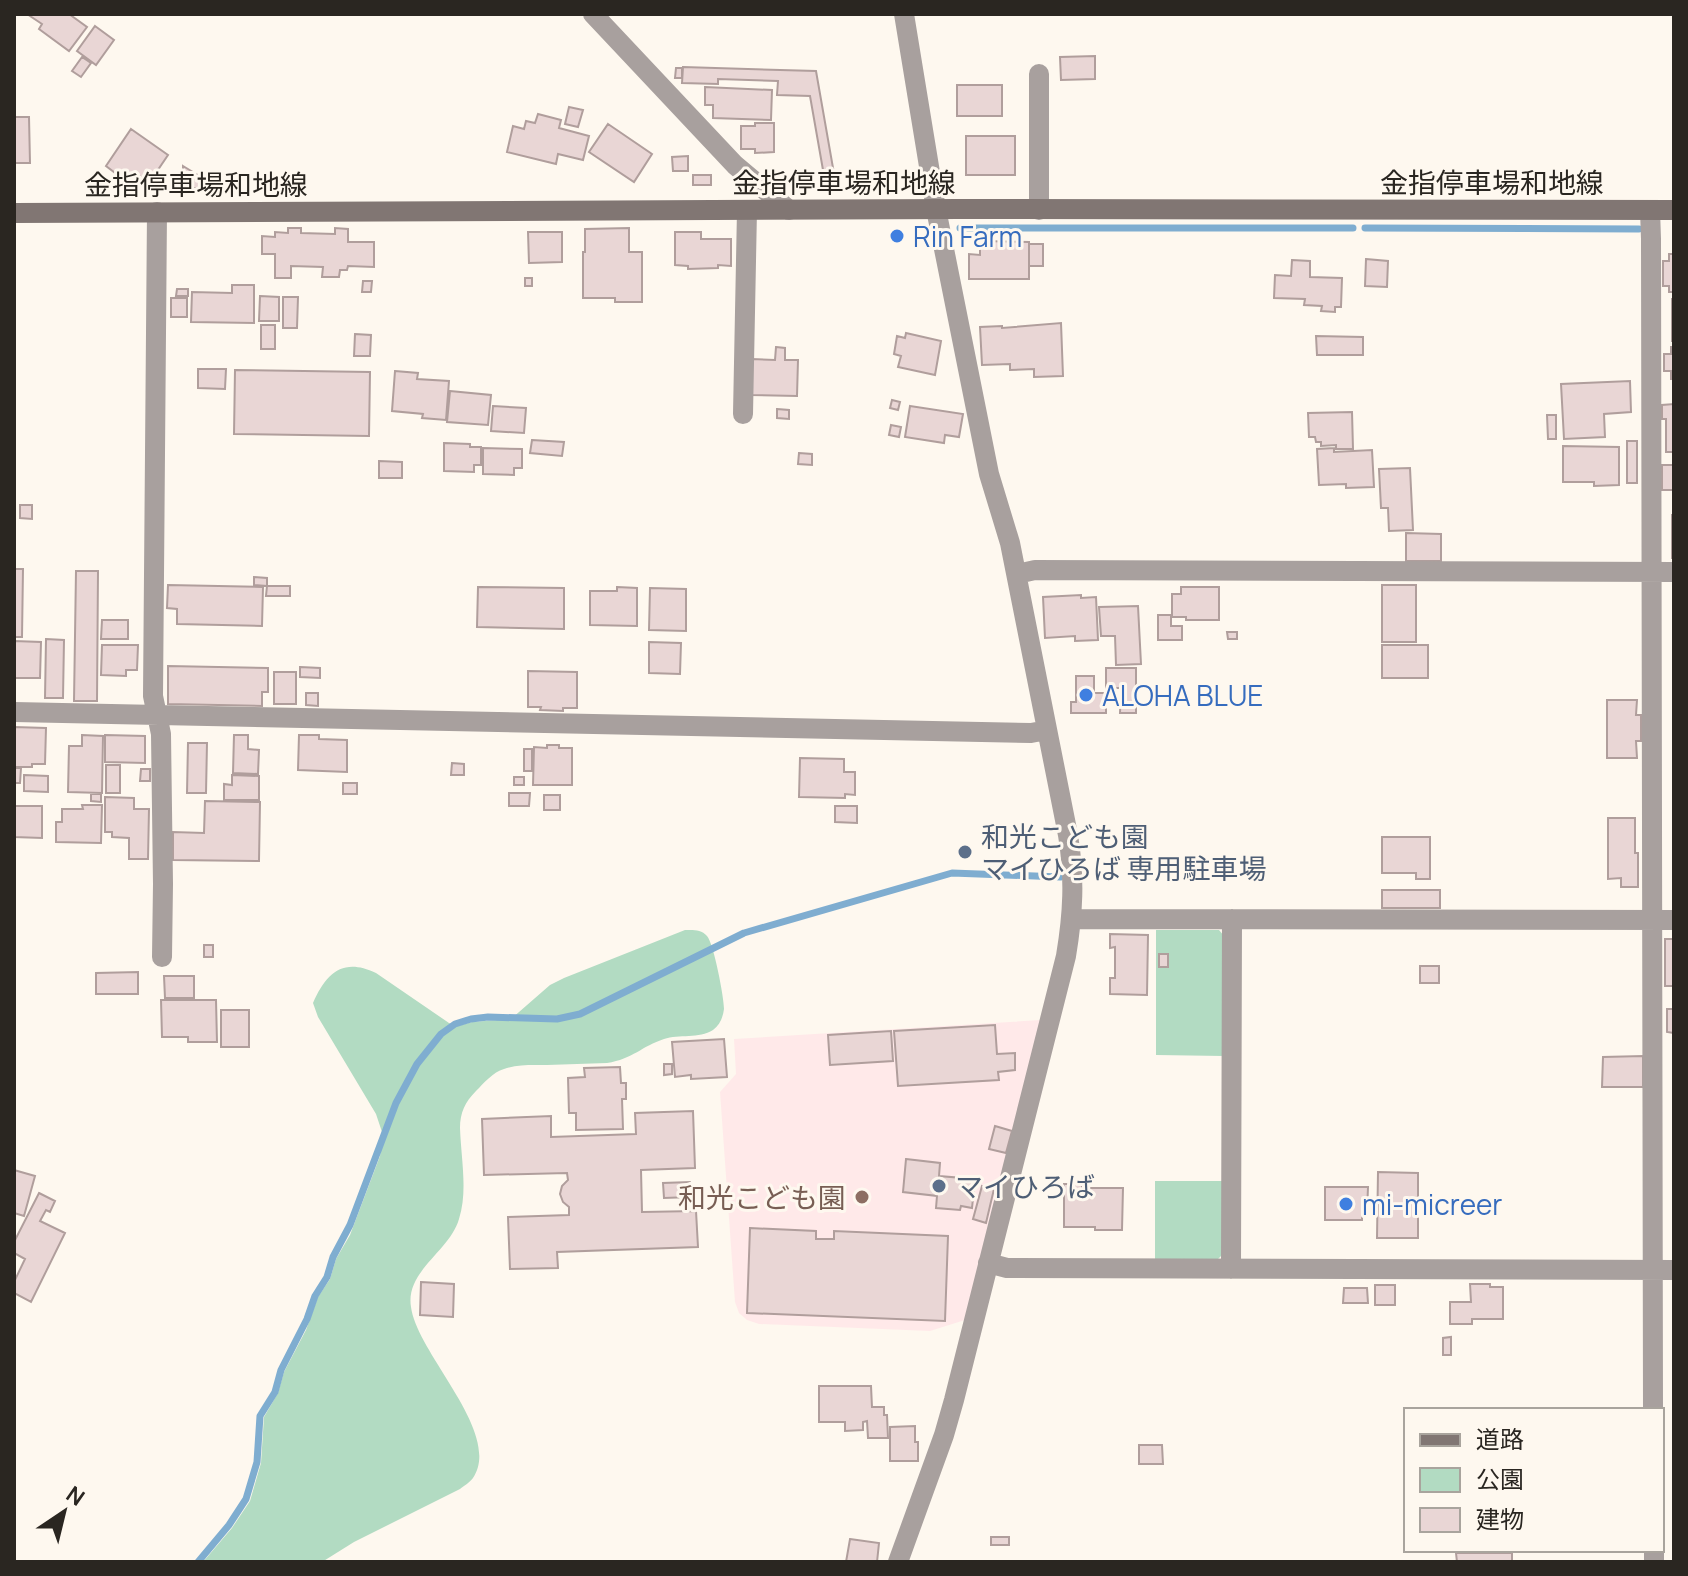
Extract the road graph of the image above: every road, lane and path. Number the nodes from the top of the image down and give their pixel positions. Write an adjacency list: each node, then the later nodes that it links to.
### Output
1 (593, 14): 6 (street)
2 (904, 14): 4 (street)
3 (1039, 74): 7 (street)
4 (936, 209): 6 (main road, 金指停車場和地線); 7 (main road, 金指停車場和地線); 15 (street)
5 (747, 210): 6 (main road, 金指停車場和地線); 10 (main road, 金指停車場和地線); 12 (street)
6 (789, 210)
7 (1039, 210): 8 (main road, 金指停車場和地線)
8 (1650, 210): 9 (main road, 金指停車場和地線); 13 (street)
9 (1674, 210)
10 (157, 212): 11 (main road, 金指停車場和地線); 17 (street)
11 (14, 213)
12 (743, 414)
13 (1652, 572): 14 (street); 15 (street); 21 (street)
14 (1674, 572)
15 (1017, 574): 18 (street)
16 (14, 712): 17 (street)
17 (157, 715): 18 (street); 23 (street)
18 (1047, 730): 19 (street)
19 (1073, 919): 20 (street); 24 (street)
20 (1232, 919): 21 (street); 25 (street)
21 (1652, 920): 22 (street); 26 (street)
22 (1674, 920)
23 (162, 957)
24 (988, 1263): 25 (street); 29 (street)
25 (1231, 1269): 26 (street)
26 (1653, 1269): 27 (street); 28 (street)
27 (1674, 1270)
28 (1653, 1408)
29 (898, 1562)

